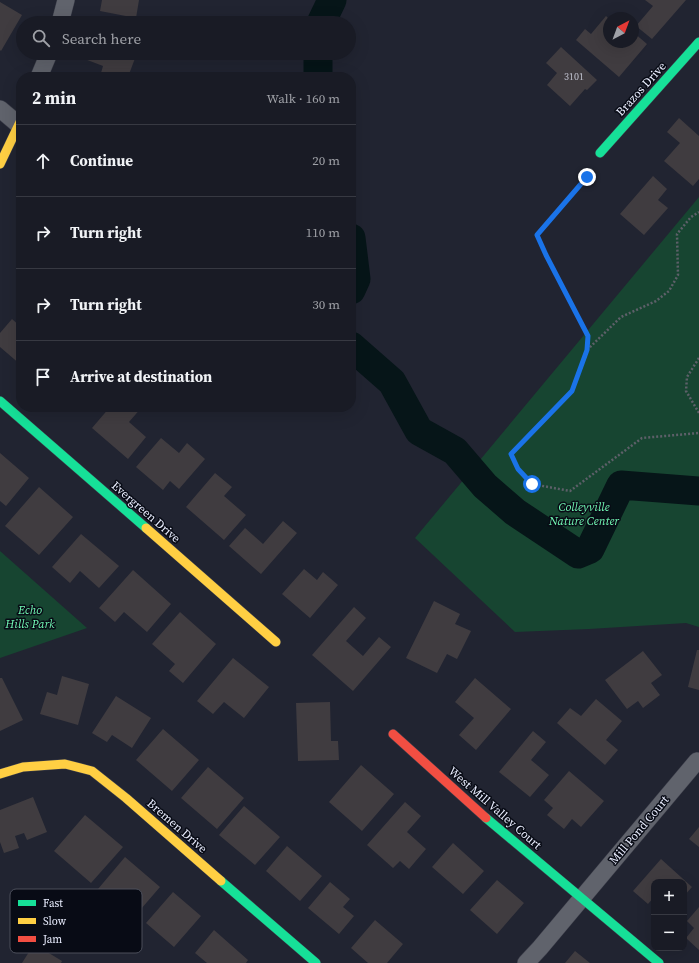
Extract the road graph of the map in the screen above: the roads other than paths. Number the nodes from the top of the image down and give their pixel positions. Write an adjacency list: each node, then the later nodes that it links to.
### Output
1 (66, 0): 2 (street)
2 (62, 16)
3 (699, 42): 9 (street, Brazos Drive)
4 (46, 60): 5 (street)
5 (41, 72)
6 (0, 109): 7 (street)
7 (16, 119)
8 (16, 130): 10 (street)
9 (600, 152)
10 (0, 164)
11 (0, 401): 12 (street, Evergreen Drive)
12 (276, 642)
13 (393, 734): 16 (street, West Mill Valley Court)
14 (697, 761): 16 (street, Mill Pond Court)
15 (0, 774): 17 (street, Bremen Drive)
16 (582, 898): 18 (street, Mill Pond Court); 19 (street, West Mill Valley Court)
17 (316, 963)
18 (526, 963)
19 (659, 963)

